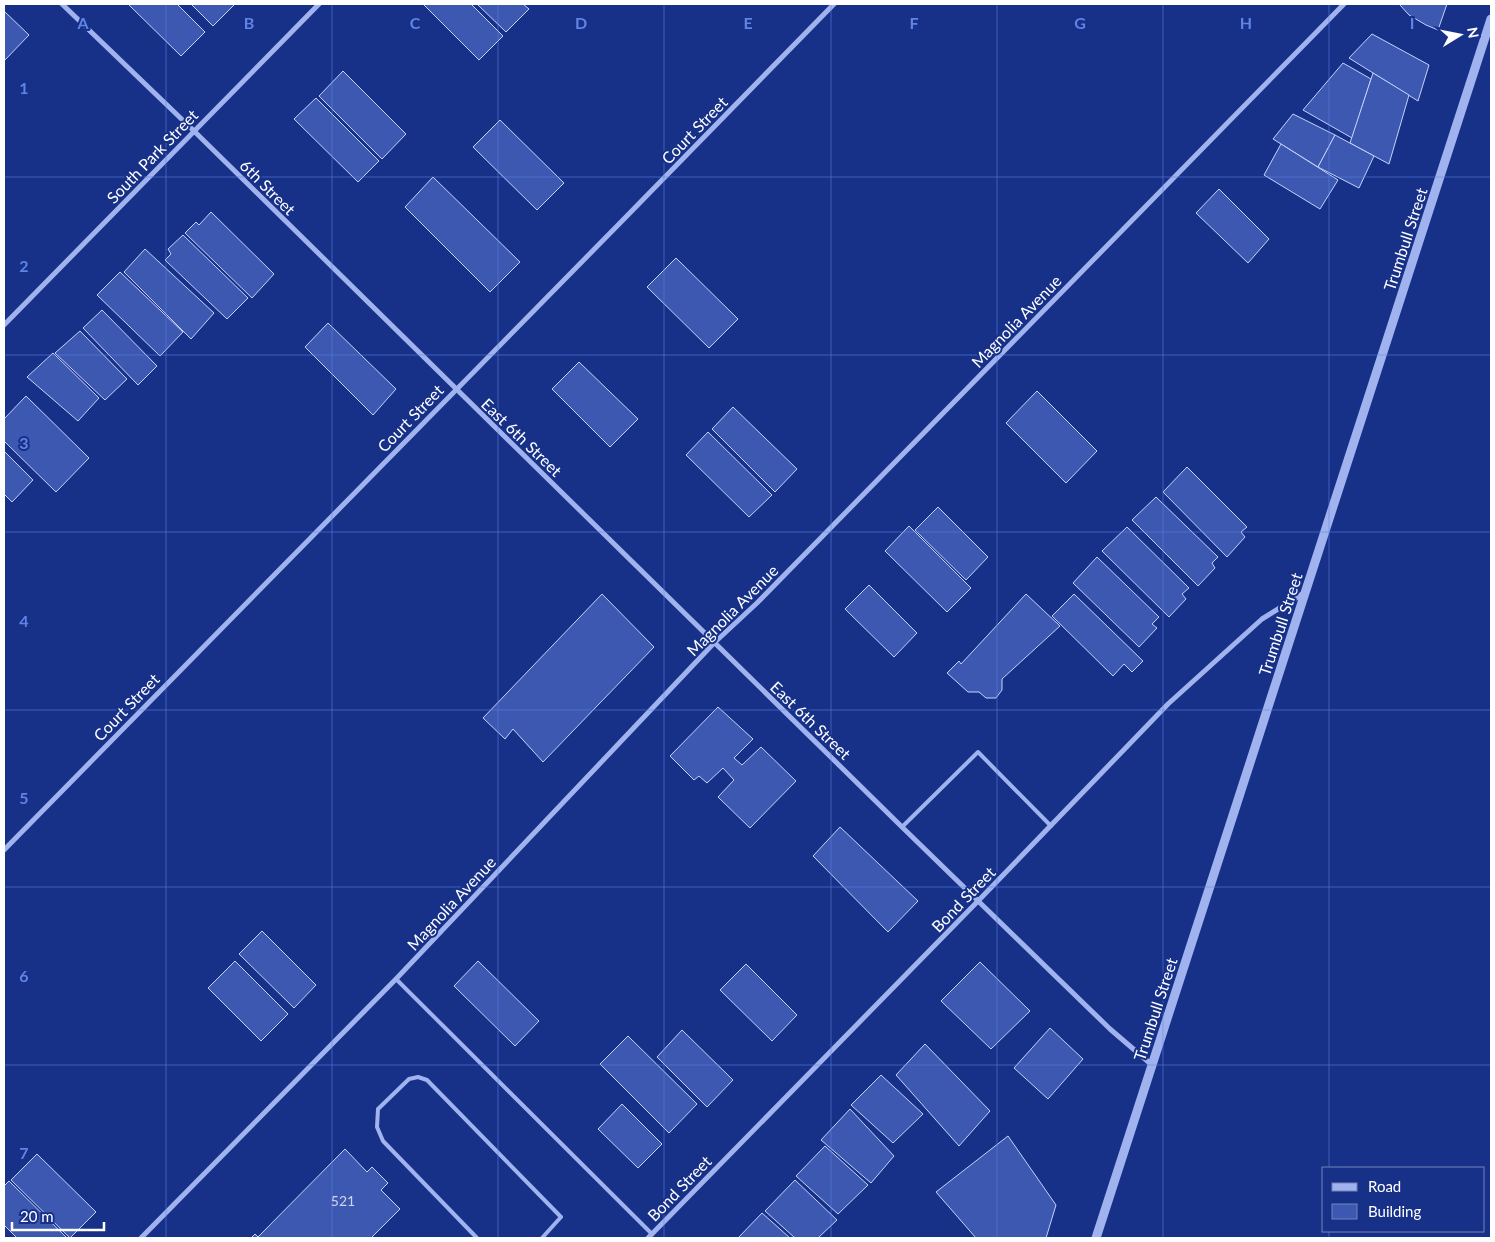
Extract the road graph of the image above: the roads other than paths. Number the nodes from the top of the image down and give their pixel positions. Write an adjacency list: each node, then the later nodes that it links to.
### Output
1 (62, 4): 6 (street, 6th Street)
2 (319, 4): 6 (street, South Park Street)
3 (834, 4): 8 (street, Court Street)
4 (1344, 4): 10 (street, Magnolia Avenue)
5 (1491, 19): 9 (street, Trumbull Street)
6 (194, 131): 7 (street, South Park Street); 8 (street, 6th Street)
7 (4, 325)
8 (456, 390): 10 (street, East 6th Street); 13 (street, Court Street)
9 (1307, 591): 11 (street, Bond Street); 16 (street, Trumbull Street)
10 (714, 643): 12 (street, East 6th Street); 15 (street, Magnolia Avenue)
11 (1051, 826): 12 (lane); 14 (street, Bond Street)
12 (902, 827): 14 (street, East 6th Street)
13 (4, 850)
14 (979, 900): 16 (street, East 6th Street); 17 (street, Bond Street)
15 (396, 979): 17 (lane); 18 (street, Magnolia Avenue)
16 (1152, 1065): 21 (street, Trumbull Street)
17 (650, 1236)
18 (141, 1238)
19 (477, 1238): 20 (lane)
20 (542, 1238)
21 (1096, 1238)

